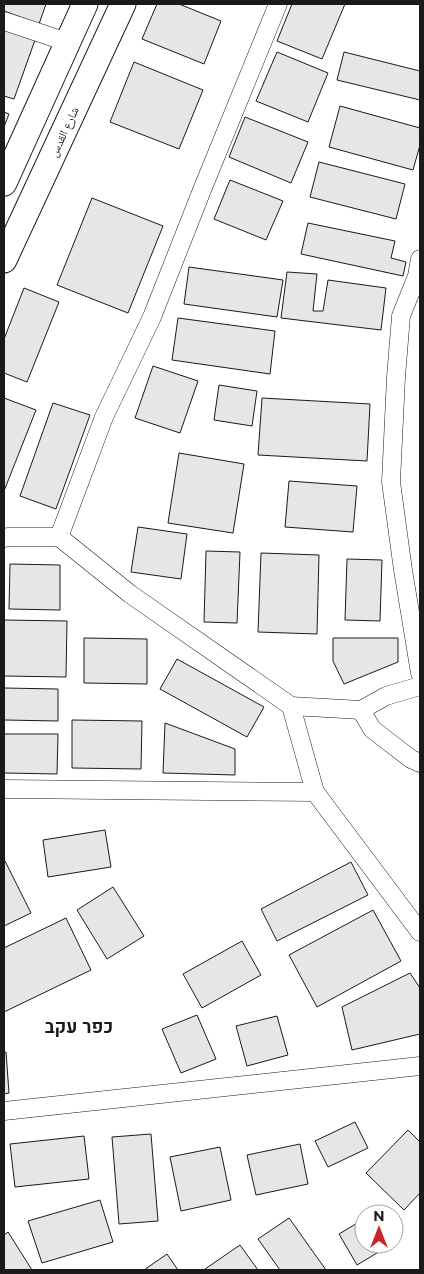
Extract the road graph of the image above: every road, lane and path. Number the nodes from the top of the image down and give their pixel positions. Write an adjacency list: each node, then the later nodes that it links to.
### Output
1 (85, 4): 5 (main road)
2 (123, 4): 8 (main road, شارع القدس)
3 (278, 4): 9 (street)
4 (4, 21): 5 (street)
5 (67, 42): 6 (main road)
6 (4, 183)
7 (420, 259): 11 (street)
8 (4, 260)
9 (59, 537): 10 (street); 13 (street)
10 (4, 538)
11 (420, 673)
12 (420, 686): 14 (street)
13 (291, 706): 14 (street); 17 (street)
14 (361, 710): 15 (street)
15 (420, 763)
16 (4, 789): 17 (street)
17 (315, 792): 18 (street)
18 (420, 932)
19 (420, 1066): 20 (street)
20 (4, 1111)

